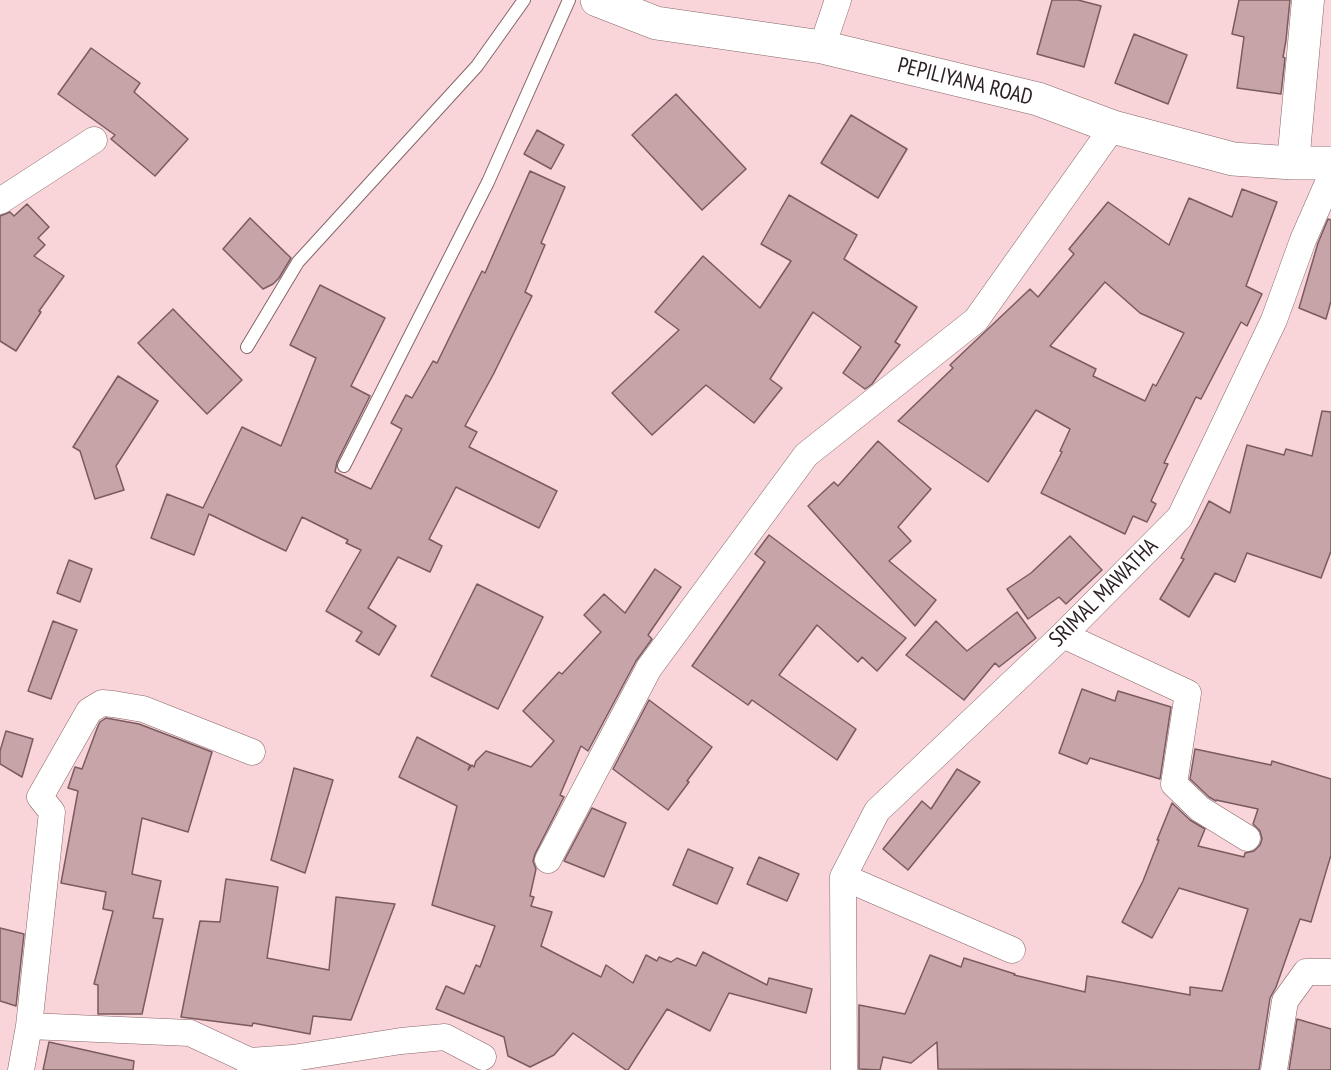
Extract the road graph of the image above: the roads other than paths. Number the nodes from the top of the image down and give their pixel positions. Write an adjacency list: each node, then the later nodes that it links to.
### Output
1 (524, 0): 13 (lane)
2 (569, 0): 14 (lane)
3 (597, 0): 6 (main road, PEPILIYANA ROAD)
4 (838, 0): 6 (street)
5 (1308, 0): 9 (street)
6 (822, 47): 7 (main road, PEPILIYANA ROAD)
7 (1113, 127): 9 (main road, PEPILIYANA ROAD); 18 (street)
8 (94, 140): 12 (street)
9 (1293, 163): 10 (main road, PEPILIYANA ROAD)
10 (1331, 163)
11 (1331, 176): 15 (street, SRIMAL MAWATHA)
12 (0, 201)
13 (247, 347)
14 (344, 466)
15 (1063, 635): 17 (street); 19 (street, SRIMAL MAWATHA)
16 (252, 752): 22 (street)
17 (1246, 838)
18 (548, 860)
19 (843, 877): 20 (street); 26 (street, SRIMAL MAWATHA)
20 (1012, 950)
21 (1331, 972): 27 (street)
22 (29, 1026): 24 (street); 25 (street)
23 (483, 1057): 24 (street)
24 (250, 1065)
25 (21, 1070)
26 (844, 1070)
27 (1274, 1070)

